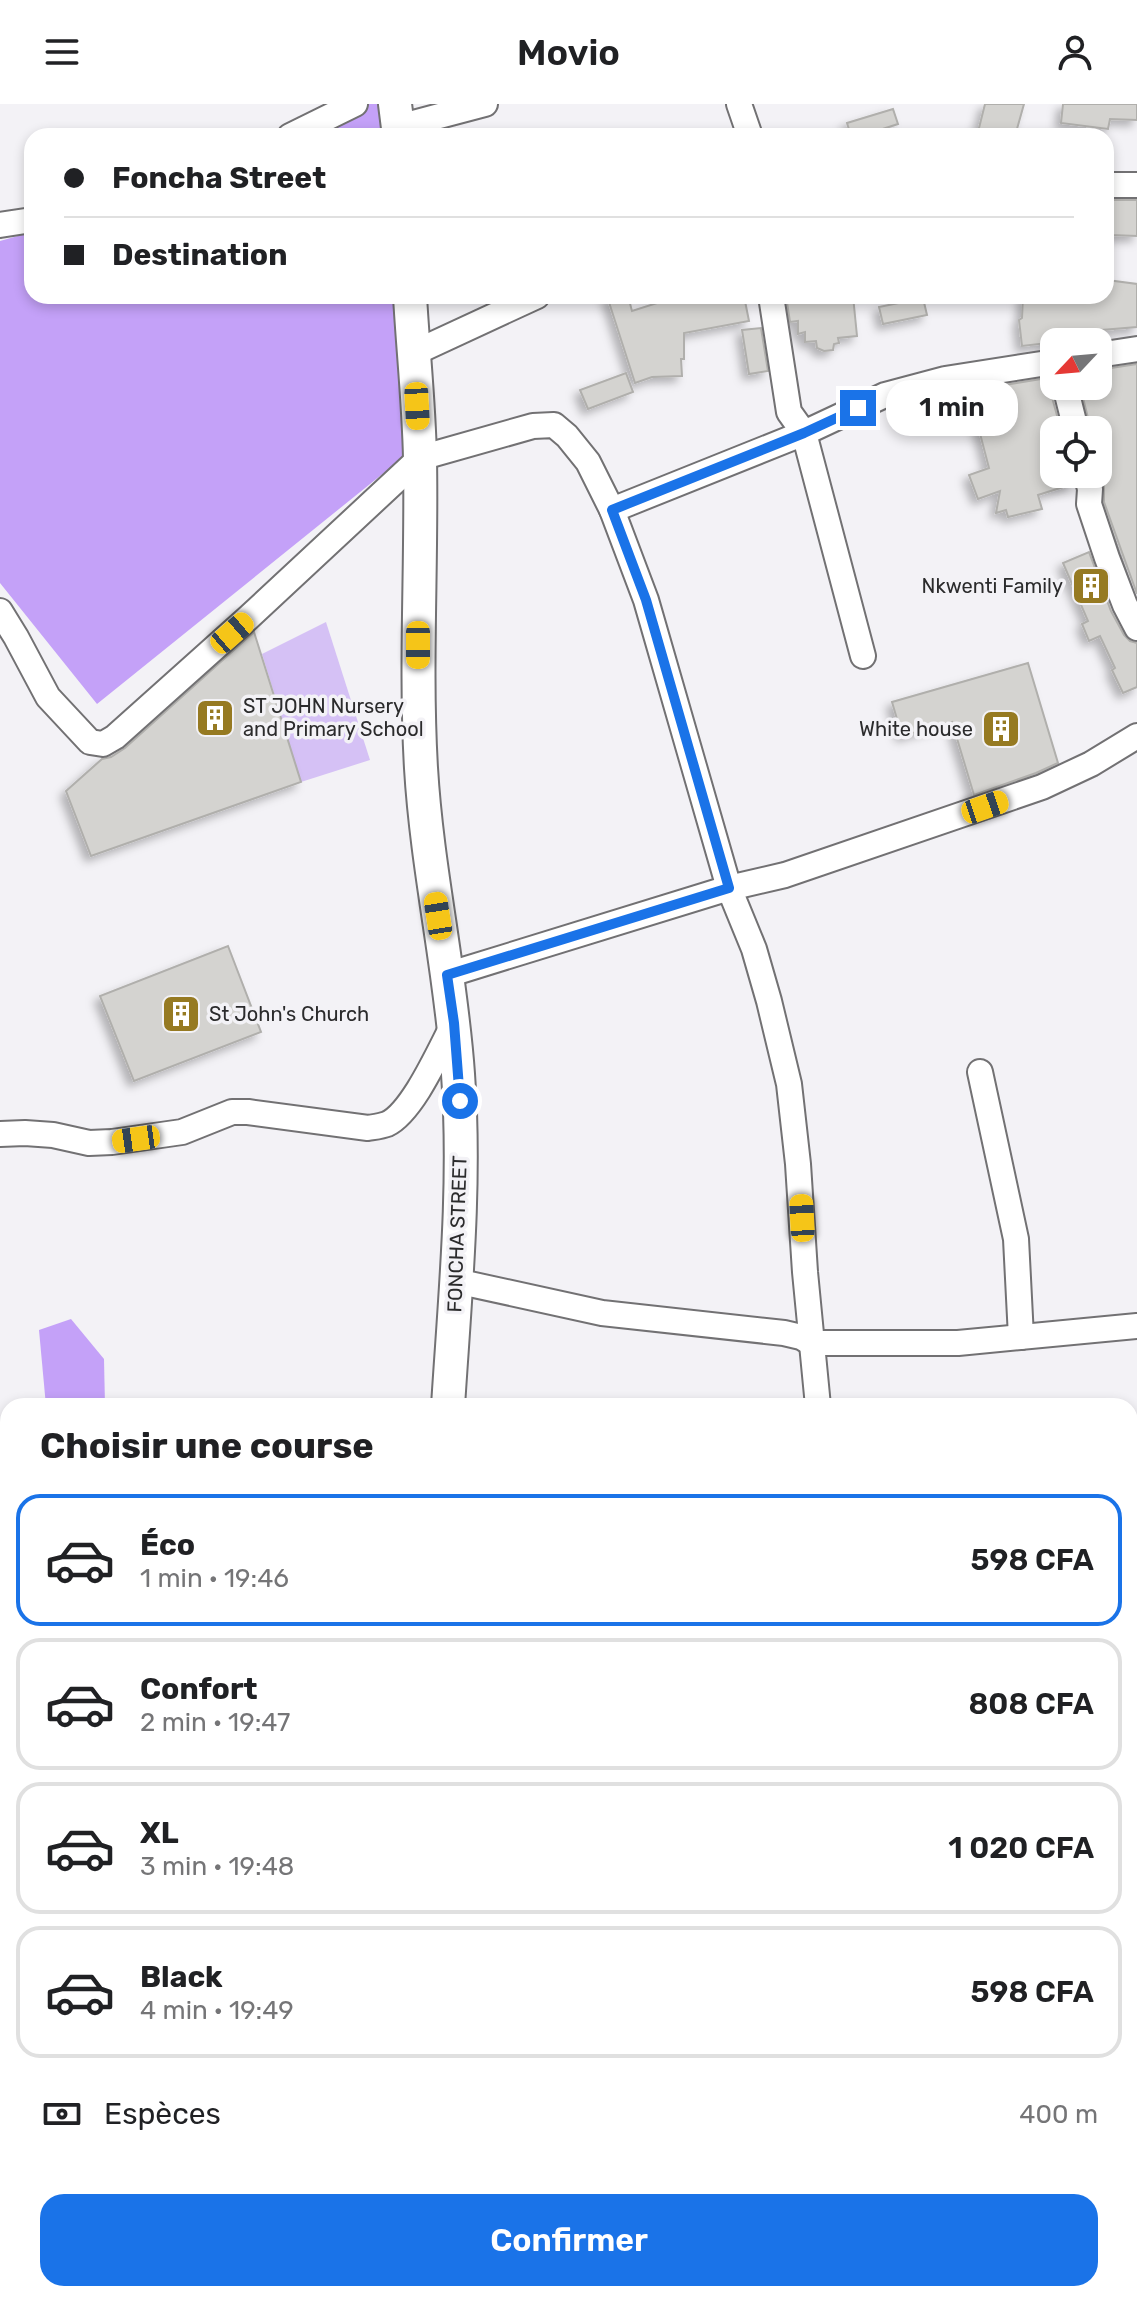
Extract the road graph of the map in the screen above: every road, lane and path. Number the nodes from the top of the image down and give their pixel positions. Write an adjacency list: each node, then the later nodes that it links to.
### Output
1 (355, 104): 5 (street)
2 (485, 104): 4 (street)
3 (739, 104): 6 (street)
4 (397, 122)
5 (306, 128)
6 (747, 128)
7 (1114, 185): 8 (street)
8 (1137, 185)
9 (24, 221): 10 (street)
10 (0, 225)
11 (411, 304): 15 (main road, FONCHA STREET)
12 (520, 304): 15 (street)
13 (772, 304): 18 (street)
14 (1137, 349): 16 (street)
15 (414, 353): 19 (main road, FONCHA STREET)
16 (1112, 353)
17 (1040, 364): 18 (street)
18 (804, 433): 21 (street); 24 (street)
19 (420, 458): 21 (street); 22 (street); 27 (main road, FONCHA STREET)
20 (1090, 488): 23 (street)
21 (612, 510): 26 (street)
22 (0, 611)
23 (1137, 628)
24 (863, 656)
25 (1137, 736): 26 (street)
26 (729, 888): 27 (street); 34 (street)
27 (447, 975): 28 (main road, FONCHA STREET)
28 (454, 1023): 30 (street); 31 (main road, FONCHA STREET)
29 (980, 1072): 33 (street)
30 (0, 1134)
31 (456, 1281): 34 (street); 35 (main road, FONCHA STREET)
32 (1137, 1326): 33 (street)
33 (1021, 1337): 34 (street)
34 (811, 1343): 36 (street)
35 (449, 1398)
36 (817, 1398)

